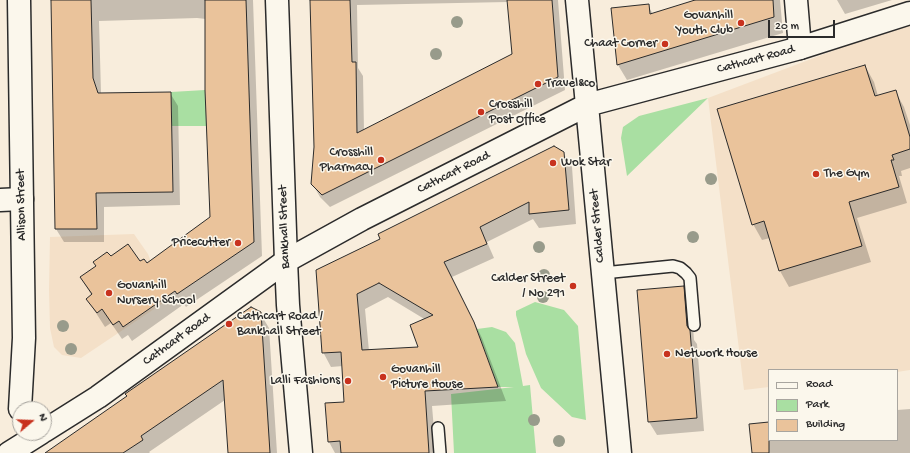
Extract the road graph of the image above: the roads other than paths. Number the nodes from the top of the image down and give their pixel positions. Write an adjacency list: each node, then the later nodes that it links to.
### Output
1 (19, 0): 8 (street, Allison Street)
2 (277, 0): 10 (street, Bankhall Street)
3 (577, 0): 7 (street, Calder Street)
4 (796, 0): 6 (street)
5 (910, 12): 6 (street, Cathcart Road)
6 (800, 48): 7 (street, Cathcart Road)
7 (587, 105): 10 (street, Cathcart Road); 11 (street, Calder Street)
8 (22, 199): 9 (street); 13 (street, Allison Street)
9 (0, 200)
10 (286, 261): 14 (street, Cathcart Road); 19 (street, Bankhall Street)
11 (603, 273): 12 (lane); 21 (street, Calder Street)
12 (694, 325)
13 (20, 401)
14 (52, 426)
15 (438, 428): 20 (lane)
16 (16, 441): 18 (street)
17 (29, 441): 18 (street)
18 (15, 451)
19 (301, 453)
20 (440, 453)
21 (620, 453)

